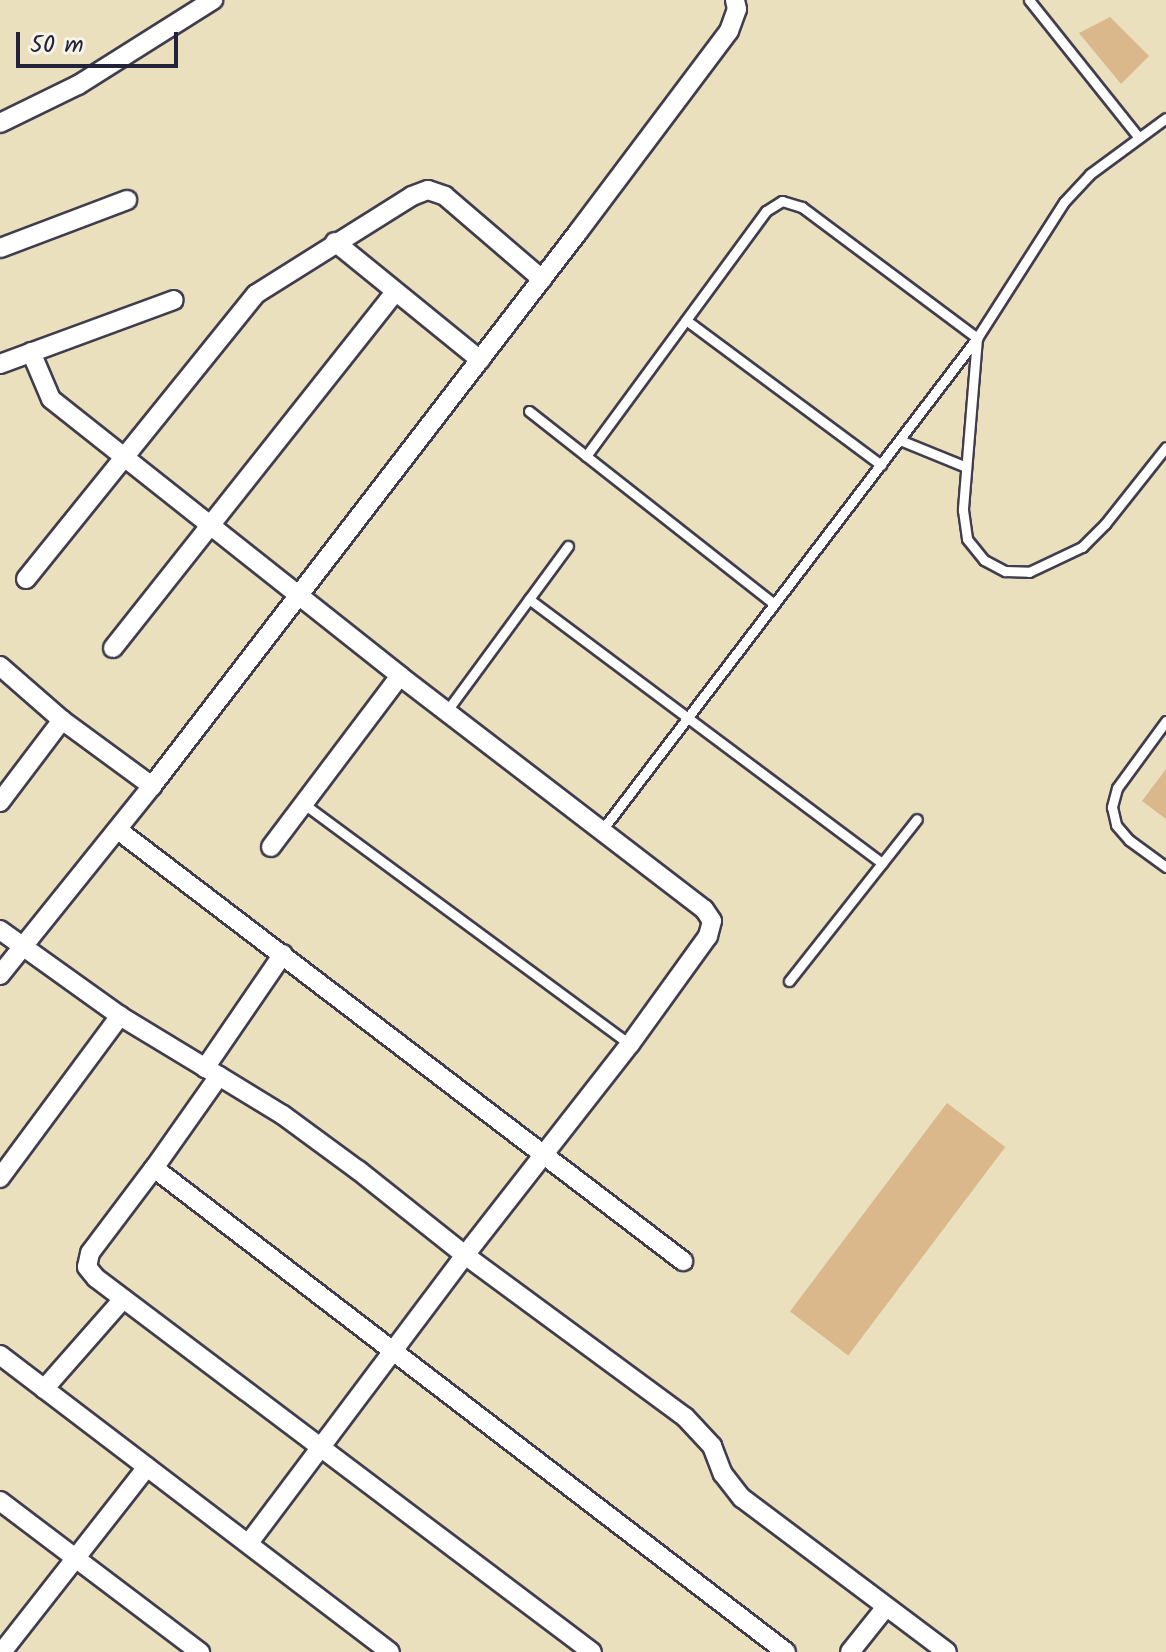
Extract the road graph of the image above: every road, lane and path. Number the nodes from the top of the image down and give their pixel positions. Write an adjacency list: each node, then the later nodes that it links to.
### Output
1 (213, 0): 5 (street)
2 (735, 0): 10 (street)
3 (1029, 0): 6 (lane)
4 (1166, 118): 6 (lane)
5 (0, 123)
6 (1139, 138): 14 (lane)
7 (127, 200): 9 (street)
8 (335, 242): 10 (street); 11 (street); 21 (street)
9 (0, 248)
10 (542, 279): 16 (street)
11 (395, 292): 16 (street); 25 (street)
12 (174, 300): 15 (street)
13 (686, 320): 14 (lane); 22 (lane); 23 (lane)
14 (977, 338): 19 (lane); 24 (lane)
15 (31, 352): 17 (street); 21 (street)
16 (480, 360): 28 (street)
17 (0, 364)
18 (529, 411): 22 (lane)
19 (900, 440): 23 (lane); 24 (lane)
20 (1166, 447): 24 (lane)
21 (123, 455): 25 (street); 27 (street)
22 (586, 456): 30 (lane)
23 (881, 465): 30 (lane)
24 (966, 467)
25 (209, 526): 28 (street); 31 (street)
26 (568, 546): 29 (lane)
27 (26, 579)
28 (298, 596): 33 (street); 38 (street)
29 (529, 599): 34 (lane); 35 (lane)
30 (774, 604): 35 (lane)
31 (113, 648)
32 (0, 666): 36 (street)
33 (400, 676): 34 (street); 40 (street)
34 (446, 712): 43 (street)
35 (686, 718): 43 (lane); 45 (lane)
36 (62, 720): 38 (street); 39 (street)
37 (1166, 721): 46 (lane)
38 (152, 786): 42 (street)
39 (0, 802)
40 (303, 804): 44 (street); 53 (lane)
41 (917, 819): 45 (lane)
42 (118, 830): 48 (street); 49 (street)
43 (602, 830): 53 (street)
44 (271, 847)
45 (882, 863): 51 (lane)
46 (1166, 867)
47 (0, 930): 48 (street)
48 (22, 947): 50 (street); 52 (street)
49 (283, 954): 54 (street); 55 (street)
50 (0, 975)
51 (789, 981)
52 (120, 1016): 54 (street); 57 (street)
53 (630, 1044): 55 (street)
54 (212, 1072): 56 (street); 58 (street)
55 (543, 1154): 58 (street); 59 (street)
56 (154, 1168): 60 (street); 61 (street)
57 (0, 1178)
58 (465, 1255): 61 (street); 69 (street)
59 (683, 1261)
60 (123, 1299): 63 (street); 64 (street)
61 (392, 1351): 64 (street); 74 (street)
62 (0, 1355): 63 (street)
63 (44, 1389): 65 (street)
64 (321, 1447): 67 (street); 73 (street)
65 (147, 1467): 67 (street); 68 (street)
66 (0, 1501): 68 (street)
67 (249, 1543): 72 (street)
68 (75, 1558): 70 (street); 71 (street)
69 (886, 1607): 75 (street); 76 (street)
70 (7, 1646)
71 (200, 1652)
72 (390, 1652)
73 (592, 1652)
74 (786, 1652)
75 (850, 1652)
76 (947, 1652)

